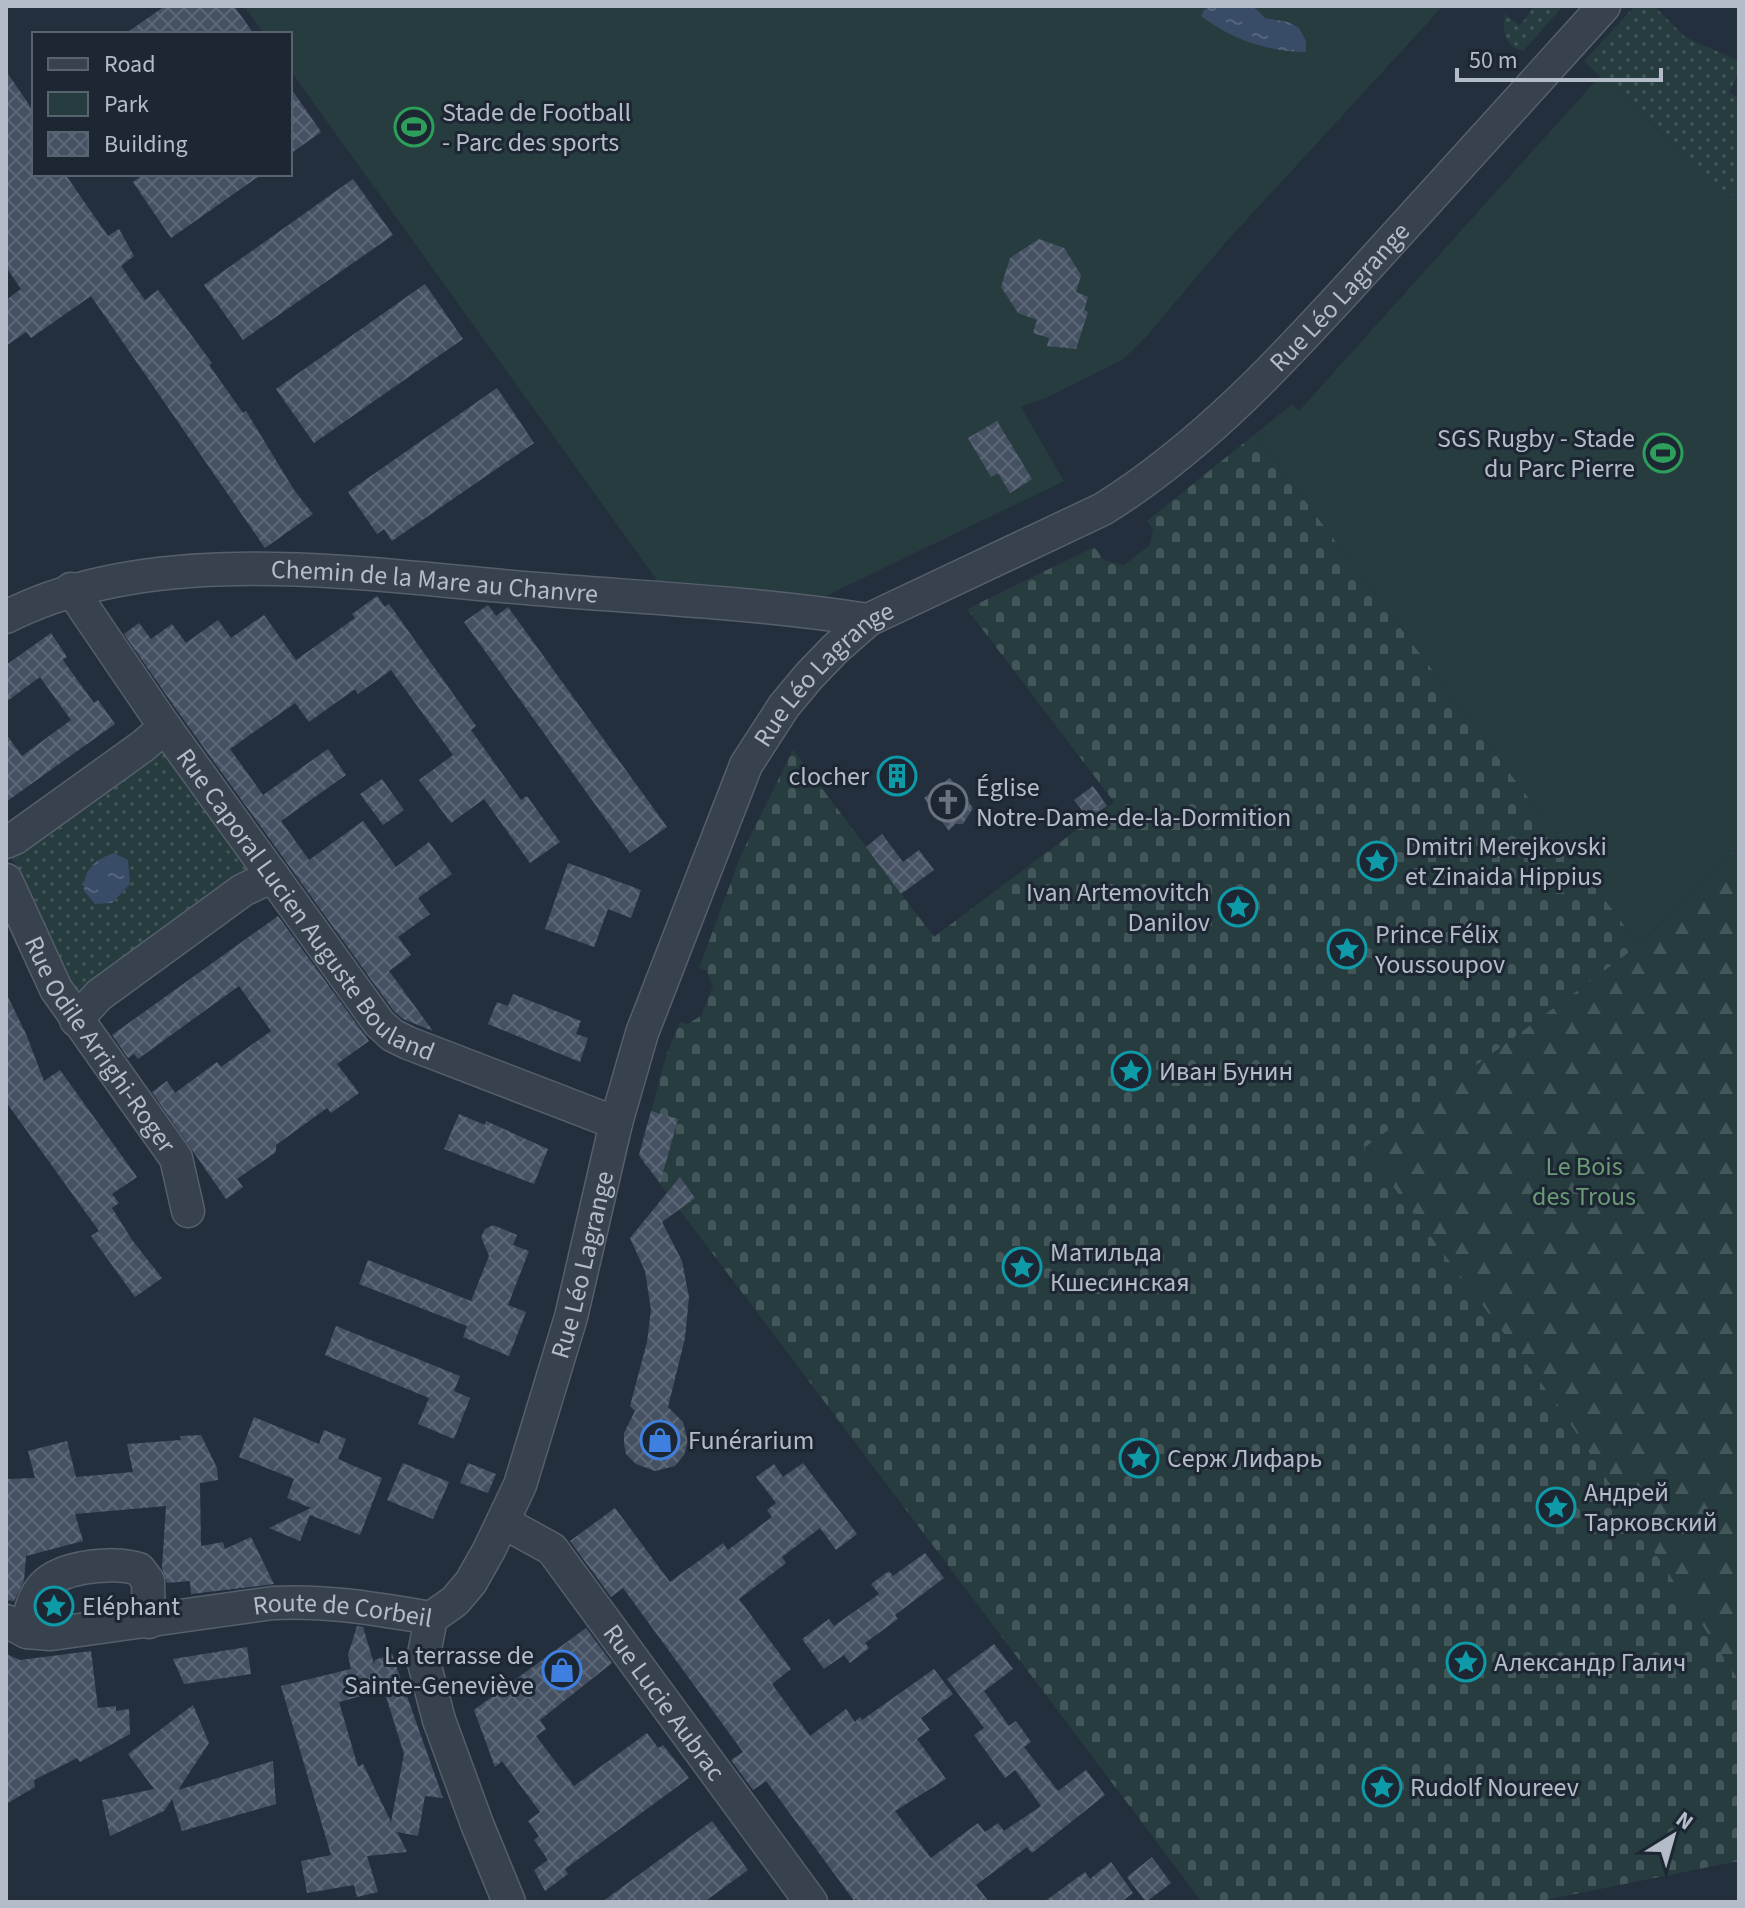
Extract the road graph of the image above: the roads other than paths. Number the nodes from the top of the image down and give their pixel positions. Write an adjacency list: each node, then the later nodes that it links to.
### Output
1 (1604, 6): 4 (street, Rue Léo Lagrange)
2 (71, 589): 3 (street, Chemin de la Mare au Chanvre); 4 (street, Chemin de la Mare au Chanvre); 5 (street, Rue Caporal Lucien Auguste Bouland)
3 (6, 617)
4 (868, 620): 10 (street, Rue Léo Lagrange)
5 (165, 727): 6 (street); 7 (street, Rue Caporal Lucien Auguste Bouland)
6 (6, 842)
7 (273, 876): 9 (street); 10 (street, Rue Caporal Lucien Auguste Bouland)
8 (6, 880): 9 (street, Rue Odile Arrighi-Roger)
9 (76, 1020): 11 (street, Rue Odile Arrighi-Roger)
10 (616, 1123): 12 (street, Rue Léo Lagrange)
11 (188, 1211)
12 (503, 1522): 13 (street, Rue Léo Lagrange); 17 (street, Rue Lucie Aubrac)
13 (431, 1618): 14 (street, Route de Corbeil); 16 (street, Route de Corbeil)
14 (149, 1622): 15 (street, Route de Corbeil); 15 (street)
15 (17, 1626)
16 (509, 1902)
17 (811, 1902)

